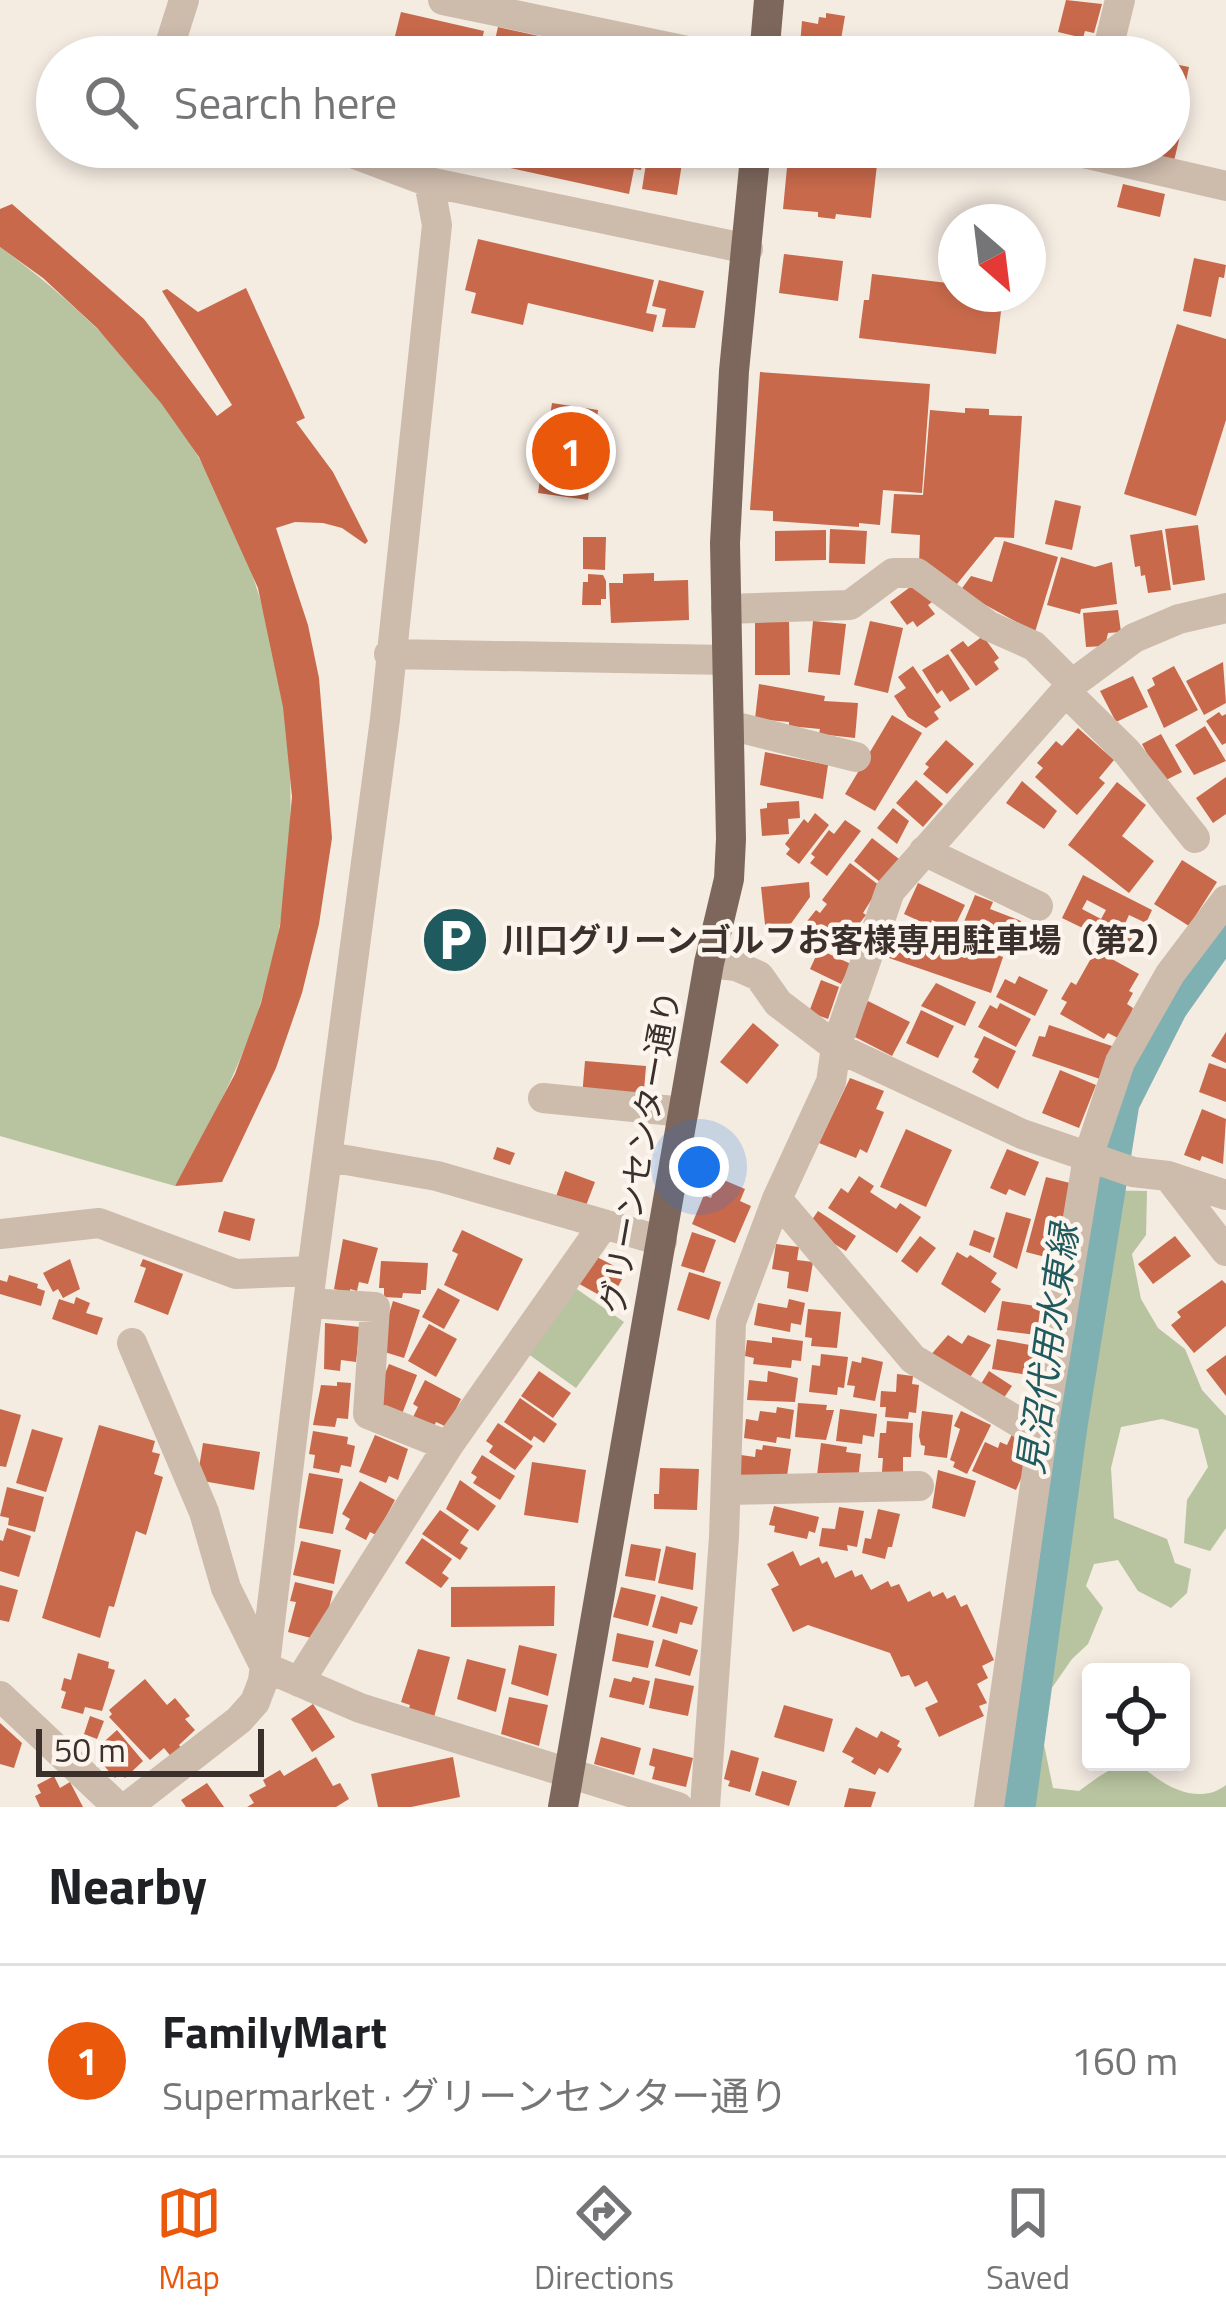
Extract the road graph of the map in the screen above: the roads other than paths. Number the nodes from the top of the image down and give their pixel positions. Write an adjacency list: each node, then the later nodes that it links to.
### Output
1 (184, 0): 5 (street)
2 (443, 0): 6 (street)
3 (769, 0): 7 (main road)
4 (1120, 0): 8 (street)
5 (173, 36)
6 (615, 36)
7 (766, 36)
8 (1111, 36)
9 (392, 168): 12 (street)
10 (754, 168): 14 (main road, グリーンセンター通り)
11 (1153, 168): 13 (street)
12 (429, 182): 14 (street); 17 (street)
13 (1226, 186)
14 (748, 249): 15 (main road, グリーンセンター通り)
15 (725, 608): 18 (main road, グリーンセンター通り); 19 (street)
16 (1226, 608): 19 (street)
17 (389, 654): 18 (street); 30 (street)
18 (728, 660): 20 (main road, グリーンセンター通り)
19 (1070, 688): 22 (street); 23 (street)
20 (729, 725): 21 (street); 26 (main road, グリーンセンター通り)
21 (856, 757)
22 (1195, 838)
23 (924, 851): 25 (street); 27 (street)
24 (1226, 899): 31 (street)
25 (1038, 906)
26 (709, 963): 27 (street); 29 (main road, グリーンセンター通り)
27 (836, 1047): 31 (street); 34 (street)
28 (543, 1098): 29 (street)
29 (684, 1112): 37 (main road, グリーンセンター通り)
30 (329, 1157): 35 (street); 39 (street)
31 (1088, 1157): 32 (street); 42 (street)
32 (1168, 1176): 33 (street); 38 (street)
33 (1226, 1195)
34 (777, 1199): 42 (street); 45 (street)
35 (604, 1224): 37 (street); 43 (street)
36 (0, 1234): 39 (street)
37 (662, 1241): 49 (main road, グリーンセンター通り)
38 (1226, 1251)
39 (312, 1271): 40 (street)
40 (308, 1303): 43 (street); 46 (street)
41 (132, 1342): 46 (street)
42 (1042, 1436): 55 (street)
43 (448, 1446): 47 (street)
44 (920, 1486): 45 (street)
45 (726, 1490): 54 (street)
46 (265, 1666): 47 (street); 50 (street)
47 (299, 1682): 49 (street)
48 (0, 1696): 51 (street)
49 (568, 1770): 52 (main road, グリーンセンター通り); 53 (street)
50 (165, 1792): 51 (street)
51 (123, 1807)
52 (563, 1807)
53 (678, 1807)
54 (705, 1807)
55 (989, 1807)

